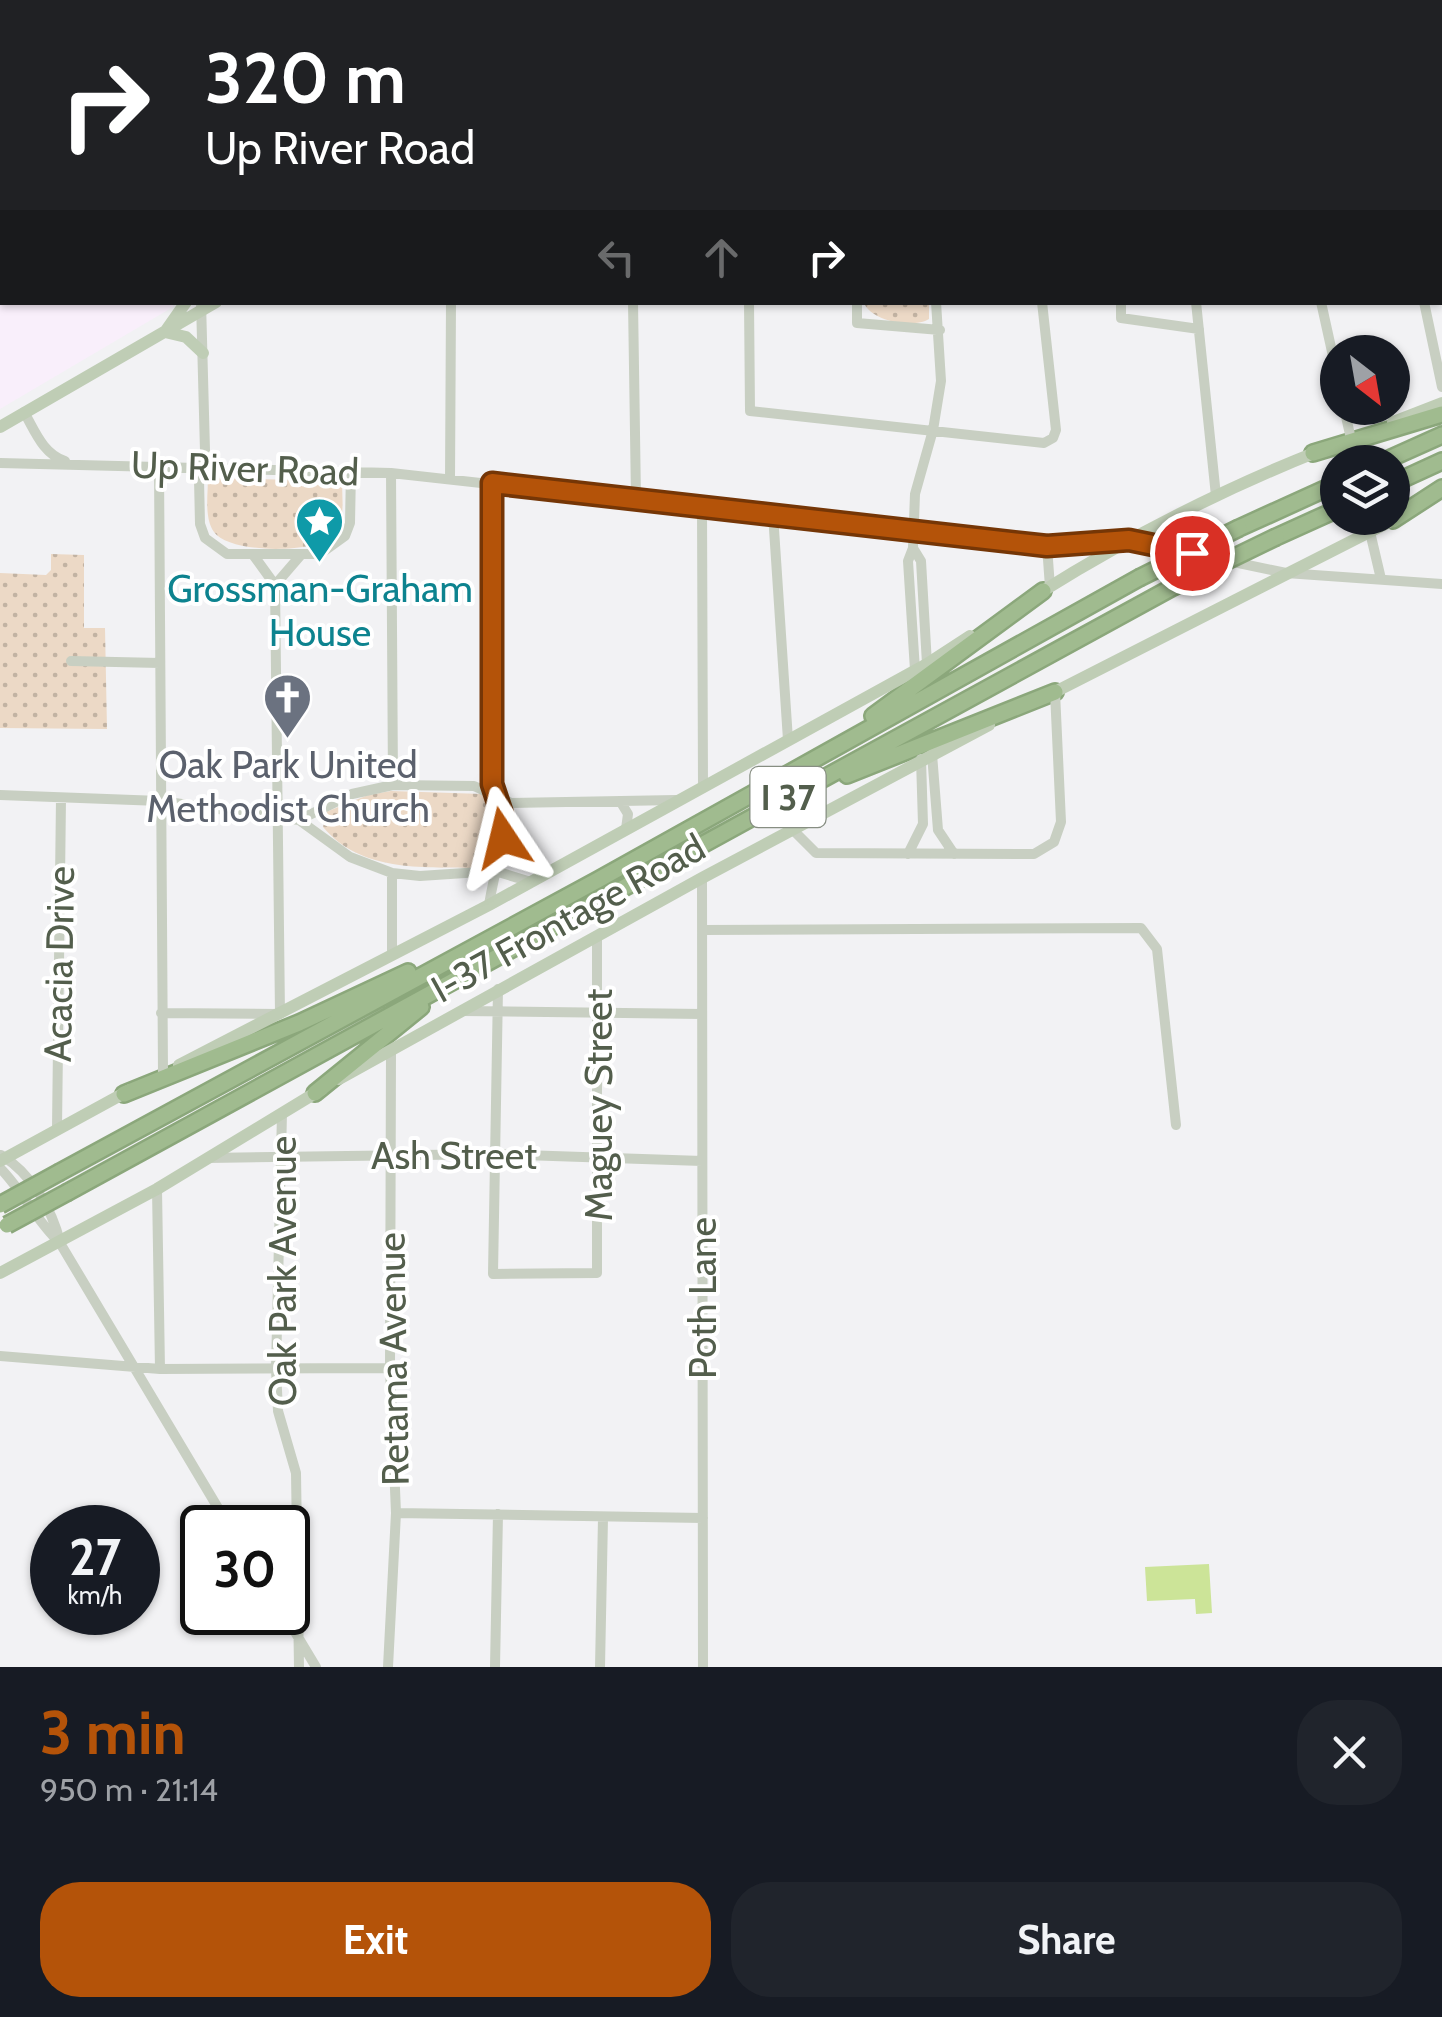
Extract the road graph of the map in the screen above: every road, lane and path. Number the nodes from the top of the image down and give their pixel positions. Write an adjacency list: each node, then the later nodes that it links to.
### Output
1 (184, 305): 15 (main road)
2 (451, 305): 37 (street)
3 (632, 305): 42 (street)
4 (750, 305): 24 (street)
5 (856, 305): 14 (street)
6 (936, 305): 14 (street)
7 (1042, 305): 24 (street)
8 (1122, 305): 13 (street)
9 (1196, 305): 13 (street)
10 (1322, 305): 16 (street)
11 (1425, 305): 18 (street)
12 (201, 307): 15 (main road); 17 (street)
13 (1199, 329): 41 (street)
14 (940, 330): 24 (street)
15 (165, 332): 17 (main road); 20 (main road)
16 (1328, 335)
17 (203, 353): 33 (street)
18 (1442, 387)
19 (1442, 403): 26 (main road, I-37 Frontage Road)
20 (24, 412): 23 (main road); 31 (street)
21 (1442, 414): 28 (highway)
22 (1347, 425): 26 (street)
23 (0, 428)
24 (933, 430): 47 (street)
25 (1442, 435): 27 (highway)
26 (1350, 440): 28 (main road, I-37 Frontage Road)
27 (1410, 449)
28 (1313, 454): 41 (main road, I-37 Frontage Road)
29 (1442, 461): 36 (highway)
30 (0, 463): 31 (street, Up River Road)
31 (71, 463): 32 (street, Up River Road)
32 (159, 466): 33 (street, Up River Road); 60 (street)
33 (202, 466): 34 (street, Up River Road); 52 (street)
34 (351, 471): 35 (street, Up River Road); 53 (street)
35 (391, 472): 37 (street, Up River Road); 66 (street)
36 (1410, 476)
37 (450, 479): 38 (street, Up River Road)
38 (492, 483): 42 (street, Up River Road); 70 (street)
39 (1320, 491): 64 (highway, I 37, bridge)
40 (1442, 492): 44 (highway)
41 (1216, 496): 50 (main road, I-37 Frontage Road)
42 (636, 499): 43 (street, Up River Road)
43 (702, 506): 45 (street, Up River Road); 68 (street)
44 (1410, 510)
45 (773, 514): 47 (street, Up River Road); 63 (street)
46 (1320, 517): 67 (highway, I 37, bridge)
47 (912, 530): 51 (street, Up River Road); 61 (street)
48 (1364, 535): 54 (main road, I-37 Frontage Road)
49 (1371, 535): 55 (street)
50 (1129, 540): 51 (street, Up River Road); 54 (street, Up River Road); 58 (main road, I-37 Frontage Road)
51 (1047, 546): 58 (street)
52 (254, 556): 53 (street); 57 (street)
53 (300, 556): 57 (street)
54 (1286, 573): 55 (street, Up River Road); 62 (main road, I-37 Frontage Road)
55 (1381, 579): 56 (street, Up River Road)
56 (1442, 584)
57 (276, 585): 76 (street)
58 (1046, 589): 61 (main road, I-37 Frontage Road); 64 (highway)
59 (71, 662): 60 (street)
60 (160, 663): 73 (street)
61 (921, 667): 63 (main road, I-37 Frontage Road)
62 (1055, 692): 65 (main road, I-37 Frontage Road); 67 (highway); 81 (street)
63 (788, 740): 68 (main road, I-37 Frontage Road)
64 (822, 754): 87 (highway, I 37)
65 (926, 757): 75 (street); 79 (main road, I-37 Frontage Road)
66 (392, 785): 70 (street); 77 (street)
67 (809, 786): 91 (highway, I 37)
68 (703, 787): 72 (main road, I-37 Frontage Road)
69 (0, 795): 71 (street)
70 (496, 796): 74 (street); 82 (street)
71 (61, 798): 73 (street); 107 (street, Acacia Drive)
72 (677, 800): 74 (street); 78 (main road, I-37 Frontage Road)
73 (160, 801): 76 (street); 97 (street)
74 (620, 802): 78 (street)
75 (930, 813): 80 (street); 81 (street)
76 (276, 818): 77 (street); 98 (street)
77 (299, 820): 83 (street)
78 (626, 829): 85 (main road, I-37 Frontage Road)
79 (792, 829): 80 (street); 84 (main road, I-37 Frontage Road)
80 (908, 854): 81 (street)
81 (954, 854)
82 (494, 872): 83 (street); 85 (street); 86 (street)
83 (392, 873): 90 (street)
84 (702, 878): 88 (street, Poth Lane); 89 (main road, I-37 Frontage Road)
85 (531, 882): 86 (main road, I-37 Frontage Road)
86 (489, 905): 90 (main road, I-37 Frontage Road)
87 (530, 917): 104 (highway); 116 (highway, I 37, bridge)
88 (702, 930): 99 (street, Poth Lane); 106 (street)
89 (597, 936): 92 (main road, I-37 Frontage Road); 96 (street, Maguey Street)
90 (392, 954): 98 (main road, I-37 Frontage Road)
91 (455, 979): 103 (highway); 117 (highway, I 37, bridge)
92 (498, 989): 93 (main road, I-37 Frontage Road); 95 (street)
93 (462, 1011): 95 (street); 101 (main road, I-37 Frontage Road)
94 (248, 1012): 97 (street); 98 (street); 100 (street)
95 (496, 1012): 96 (street); 109 (street)
96 (600, 1012): 99 (street); 111 (street, Maguey Street)
97 (161, 1013): 102 (street)
98 (280, 1014): 100 (main road, I-37 Frontage Road)
99 (702, 1014): 114 (street, Poth Lane)
100 (253, 1028): 102 (main road, I-37 Frontage Road)
101 (390, 1050): 103 (main road, I-37 Frontage Road); 108 (street, Retama Avenue)
102 (163, 1073): 104 (main road, I-37 Frontage Road)
103 (315, 1092): 105 (main road, I-37 Frontage Road)
104 (124, 1094): 107 (main road, I-37 Frontage Road)
105 (282, 1113): 110 (street, Oak Park Avenue); 112 (main road, I-37 Frontage Road)
106 (1176, 1124)
107 (58, 1129): 113 (main road, I-37 Frontage Road)
108 (390, 1153): 109 (street, Ash Street); 110 (street, Ash Street); 122 (street, Retama Avenue)
109 (495, 1154): 111 (street, Ash Street); 111 (street, Maguey Street)
110 (281, 1156): 112 (street, Ash Street); 124 (street, Oak Park Avenue)
111 (598, 1157): 114 (street, Ash Street)
112 (207, 1158): 115 (main road, I-37 Frontage Road)
113 (2, 1160): 118 (street)
114 (702, 1160): 129 (street, Poth Lane)
115 (156, 1189): 118 (main road, I-37 Frontage Road); 123 (street)
116 (0, 1205)
117 (4, 1227)
118 (60, 1243): 119 (main road, I-37 Frontage Road); 121 (street)
119 (0, 1273)
120 (0, 1356): 121 (street)
121 (130, 1365): 123 (street); 125 (street)
122 (390, 1368): 124 (street); 126 (street, Retama Avenue)
123 (160, 1369): 124 (street)
124 (276, 1369): 131 (street, Oak Park Avenue)
125 (216, 1505)
126 (396, 1513): 127 (street); 134 (street, Retama Avenue)
127 (498, 1514): 128 (street); 135 (street)
128 (603, 1518): 129 (street); 136 (street)
129 (702, 1518): 137 (street, Poth Lane)
130 (297, 1635): 131 (street)
131 (299, 1639): 132 (street, Oak Park Avenue); 133 (street)
132 (299, 1667)
133 (316, 1667)
134 (388, 1667)
135 (495, 1667)
136 (600, 1667)
137 (702, 1667)

